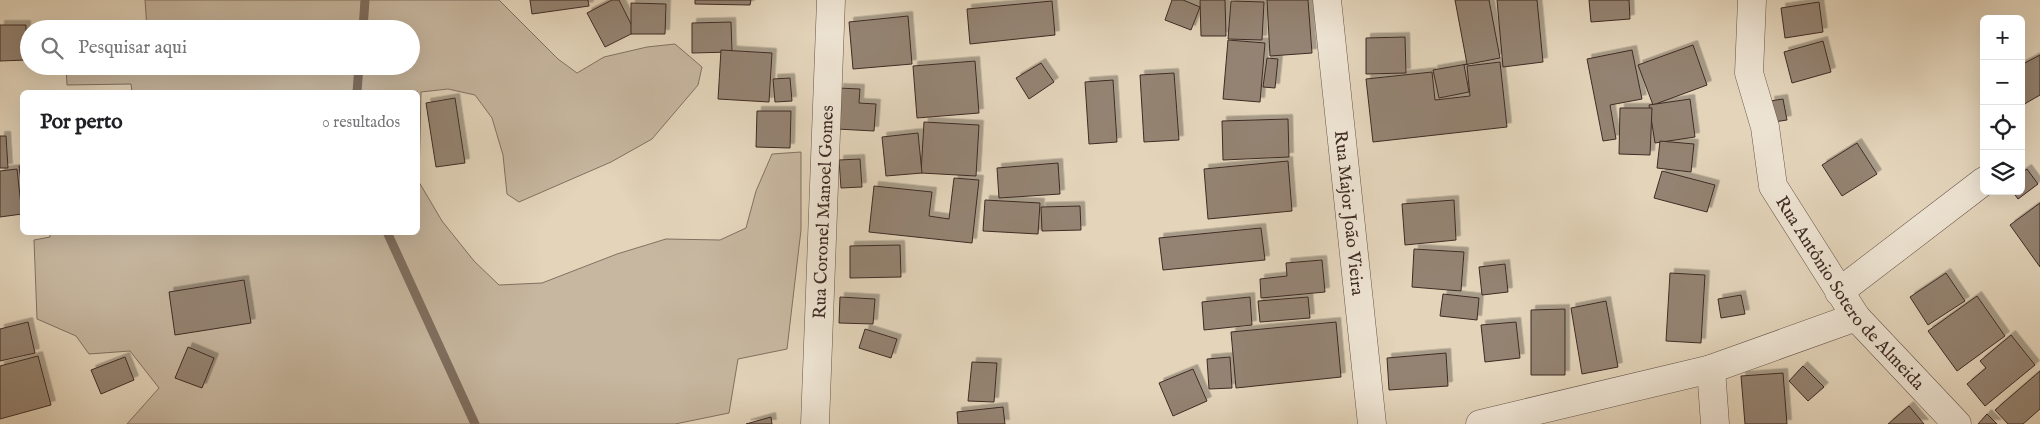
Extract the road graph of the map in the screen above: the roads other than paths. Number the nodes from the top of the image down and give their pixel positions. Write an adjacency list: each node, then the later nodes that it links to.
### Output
1 (831, 0): 8 (street, Rua Coronel Manoel Gomes)
2 (1327, 0): 9 (street, Rua Major João Vieira)
3 (1752, 0): 5 (street, Rua Antônio Sotero de Almeida)
4 (1980, 184): 5 (street)
5 (1840, 292): 6 (street, Rua Antônio Sotero de Almeida)
6 (1856, 317): 7 (street); 12 (street, Rua Antônio Sotero de Almeida)
7 (1711, 369): 10 (street); 11 (street)
8 (815, 424)
9 (1372, 424)
10 (1480, 424)
11 (1716, 424)
12 (1957, 424)

